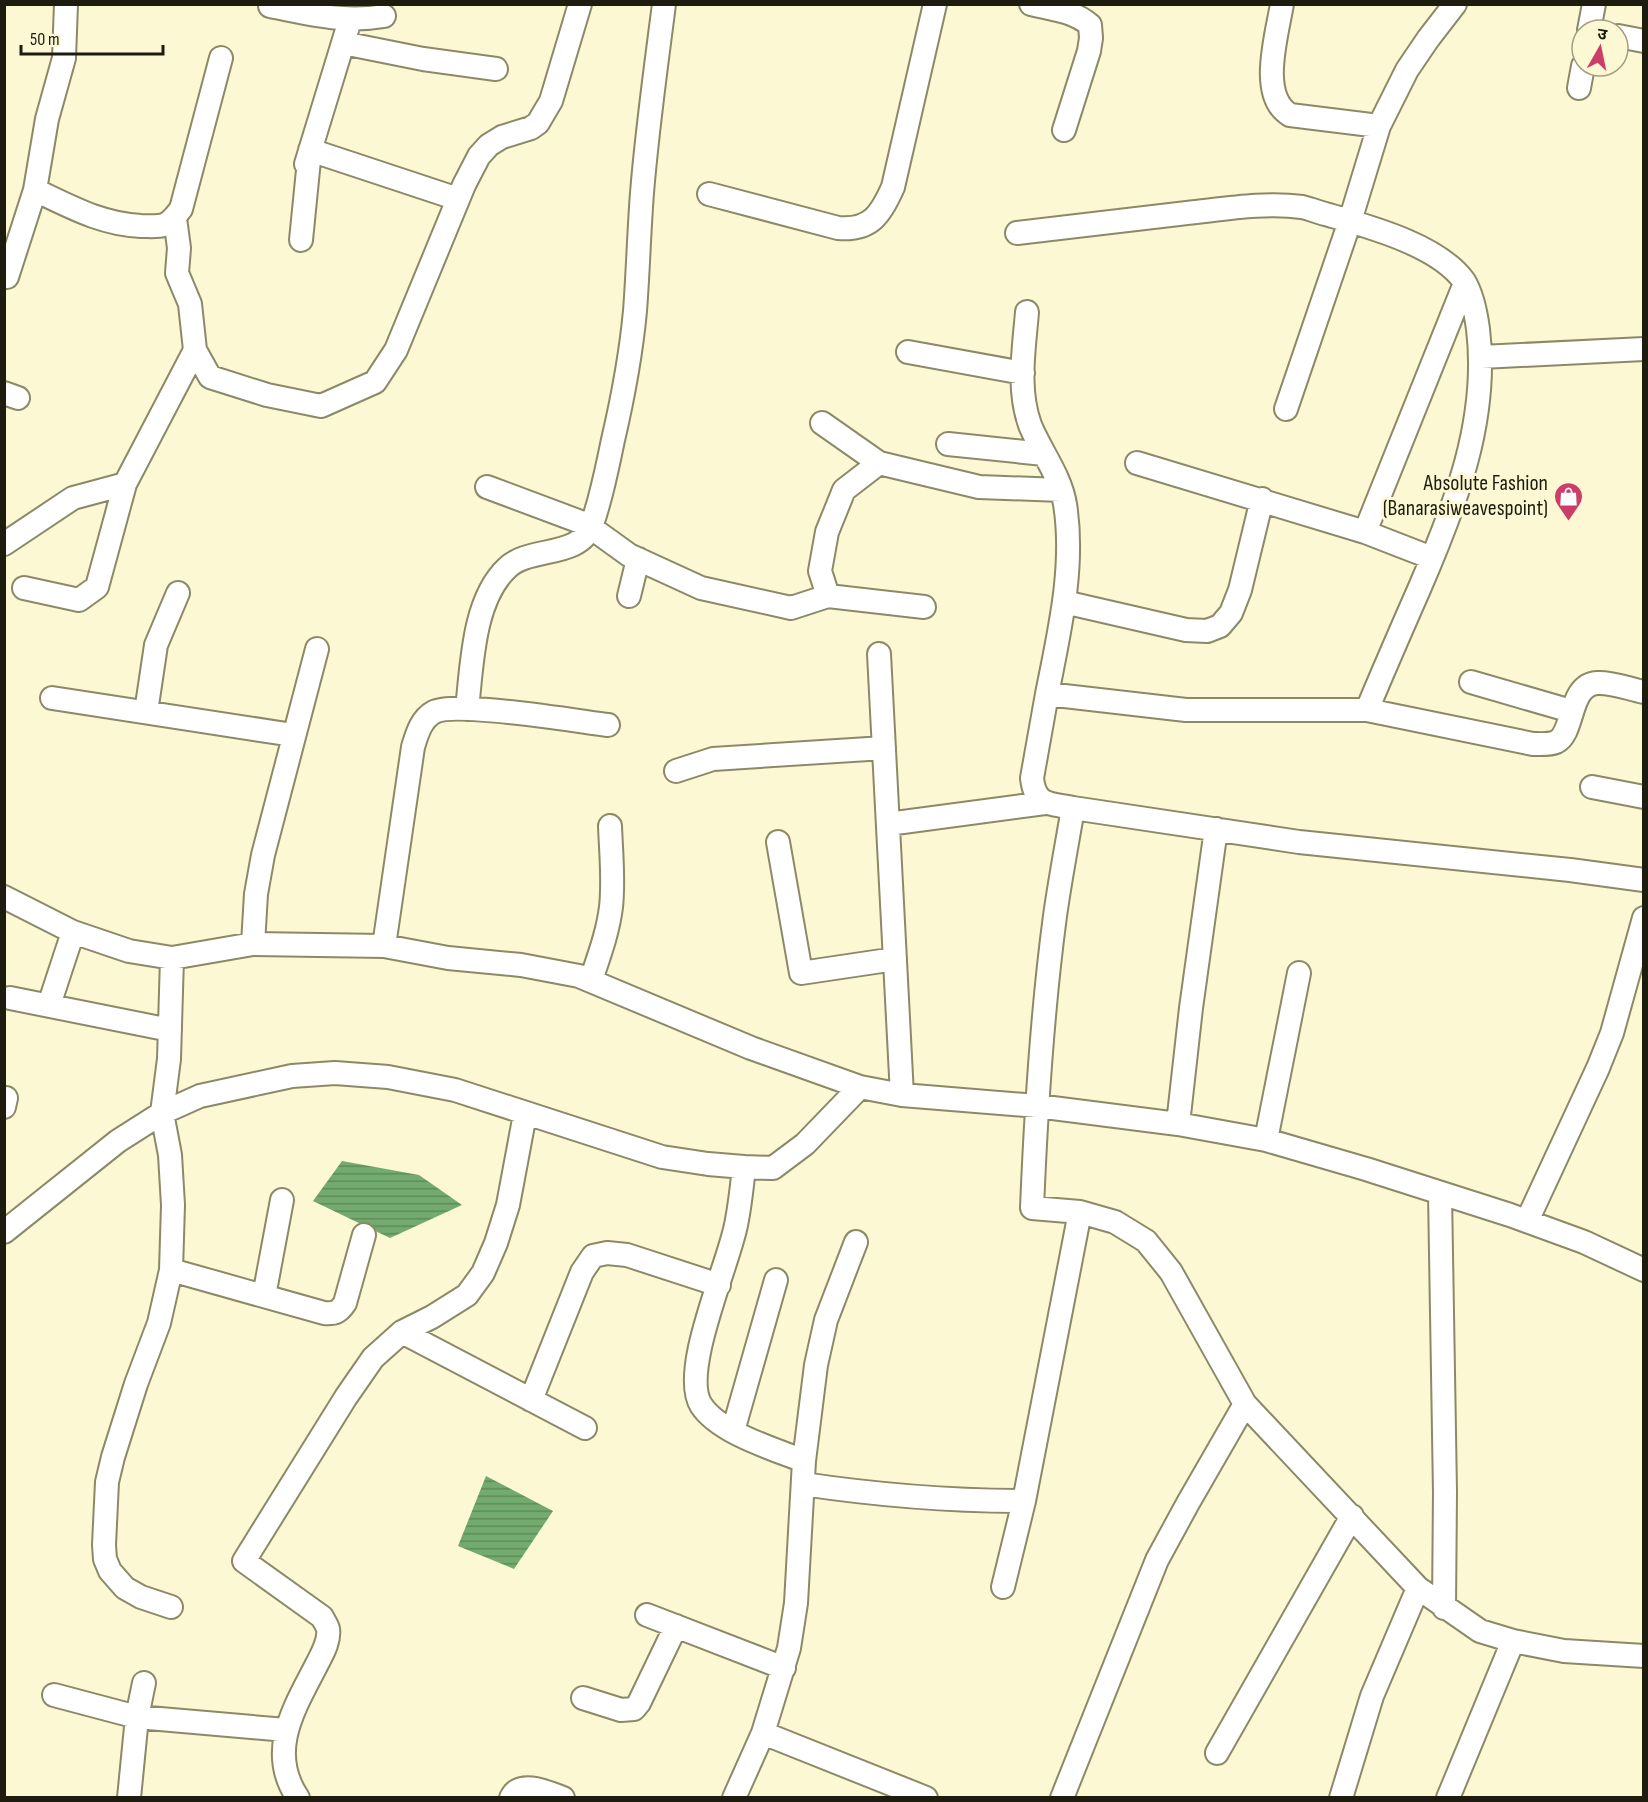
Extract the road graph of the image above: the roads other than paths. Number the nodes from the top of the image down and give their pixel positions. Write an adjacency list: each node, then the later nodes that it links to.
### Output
1 (66, 4): 19 (street)
2 (580, 4): 21 (street)
3 (664, 4): 45 (street)
4 (935, 4): 20 (street)
5 (1031, 4): 17 (street)
6 (1282, 4): 16 (street)
7 (1455, 4): 16 (street)
8 (268, 5): 10 (street)
9 (384, 16): 10 (street)
10 (350, 20): 11 (street)
11 (343, 43): 13 (street); 18 (street)
12 (220, 58): 23 (street)
13 (496, 69)
14 (1581, 78): 15 (street)
15 (1579, 88)
16 (1379, 126): 24 (street)
17 (1064, 130)
18 (310, 150): 21 (street); 22 (street); 26 (street)
19 (35, 190): 23 (street); 27 (street)
20 (710, 194)
21 (458, 199): 31 (street)
22 (294, 203)
23 (175, 218): 31 (street)
24 (1350, 221): 25 (street); 28 (street); 35 (street)
25 (1017, 233)
26 (301, 240)
27 (7, 277)
28 (1465, 283): 33 (street); 46 (street)
29 (1027, 312): 34 (street)
30 (1644, 349): 33 (street)
31 (195, 350): 41 (street)
32 (908, 352): 34 (street)
33 (1481, 357): 48 (street)
34 (1023, 373): 38 (street)
35 (1286, 409)
36 (822, 423): 39 (street)
37 (948, 444): 38 (street)
38 (1044, 454): 43 (street)
39 (879, 463): 43 (street); 53 (street)
40 (1137, 463): 44 (street)
41 (125, 484): 47 (street); 50 (street)
42 (487, 487): 45 (street)
43 (1061, 490): 54 (street)
44 (1262, 499): 46 (street); 54 (street)
45 (591, 527): 49 (street); 62 (street)
46 (1365, 532): 48 (street)
47 (4, 544)
48 (1432, 558): 63 (street)
49 (638, 559): 52 (street); 53 (street)
50 (24, 588)
51 (178, 593): 65 (street)
52 (629, 596)
53 (828, 596): 55 (street)
54 (1064, 602): 60 (street)
55 (924, 607)
56 (317, 649): 67 (street)
57 (879, 654): 68 (street)
58 (1471, 682): 64 (street)
59 (1644, 692): 64 (street)
60 (1047, 694): 63 (street); 72 (street)
61 (52, 698): 65 (street)
62 (466, 709): 66 (street); 83 (street)
63 (1367, 710): 64 (street)
64 (1571, 711)
65 (146, 712): 67 (street)
66 (608, 724)
67 (293, 735): 82 (street)
68 (884, 748): 69 (street); 74 (street)
69 (676, 771)
70 (1592, 787): 71 (street)
71 (1644, 797)
72 (1045, 803): 73 (street); 74 (street)
73 (1072, 808): 76 (street); 93 (street)
74 (888, 824): 85 (street)
75 (610, 826): 87 (street)
76 (1216, 830): 78 (street); 96 (street)
77 (778, 842): 85 (street)
78 (1644, 880)
79 (4, 897): 81 (street)
80 (1644, 918): 102 (street)
81 (73, 932): 84 (street); 89 (street)
82 (253, 944): 83 (street); 84 (street)
83 (384, 946): 87 (street)
84 (172, 958): 90 (street)
85 (895, 959): 92 (street)
86 (1299, 973): 97 (street)
87 (591, 980): 91 (street)
88 (10, 998): 89 (street)
89 (49, 1005): 90 (street)
90 (170, 1030): 94 (street)
91 (860, 1088): 92 (street); 98 (street)
92 (902, 1095): 93 (street)
93 (1037, 1106): 96 (street); 101 (street)
94 (162, 1113): 95 (street); 103 (street); 106 (street)
95 (525, 1114): 98 (street); 111 (street)
96 (1178, 1124): 97 (street)
97 (1266, 1140): 99 (street)
98 (744, 1167): 109 (street)
99 (1440, 1193): 102 (street); 123 (street)
100 (282, 1200): 110 (street)
101 (1080, 1212): 113 (street); 118 (street)
102 (1527, 1221): 107 (street)
103 (4, 1232)
104 (364, 1235): 110 (street)
105 (856, 1242): 116 (street)
106 (171, 1269): 110 (street); 122 (street)
107 (1644, 1270)
108 (776, 1280): 115 (street)
109 (719, 1285): 112 (street); 115 (street)
110 (264, 1296)
111 (402, 1332): 112 (street); 133 (street)
112 (531, 1400): 114 (street)
113 (1245, 1404): 119 (street); 142 (street)
114 (585, 1428)
115 (733, 1431): 116 (street)
116 (804, 1461): 117 (street)
117 (803, 1484): 118 (street); 128 (street)
118 (1024, 1501): 120 (street)
119 (1352, 1516): 121 (street); 135 (street)
120 (1003, 1587)
121 (1418, 1588): 123 (street); 143 (street)
122 (171, 1607)
123 (1444, 1608): 126 (street)
124 (647, 1615): 125 (street)
125 (676, 1626): 128 (street); 131 (street)
126 (1514, 1641): 127 (street); 144 (street)
127 (1644, 1656)
128 (784, 1668): 134 (street)
129 (144, 1683): 132 (street)
130 (54, 1695): 132 (street)
131 (583, 1698)
132 (137, 1717): 133 (street); 136 (street)
133 (286, 1730): 137 (street)
134 (764, 1733): 140 (street); 141 (street)
135 (1217, 1753)
136 (129, 1797)
137 (298, 1797)
138 (511, 1797): 139 (street)
139 (563, 1797)
140 (734, 1797)
141 (926, 1797)
142 (1062, 1797)
143 (1341, 1797)
144 (1448, 1797)

